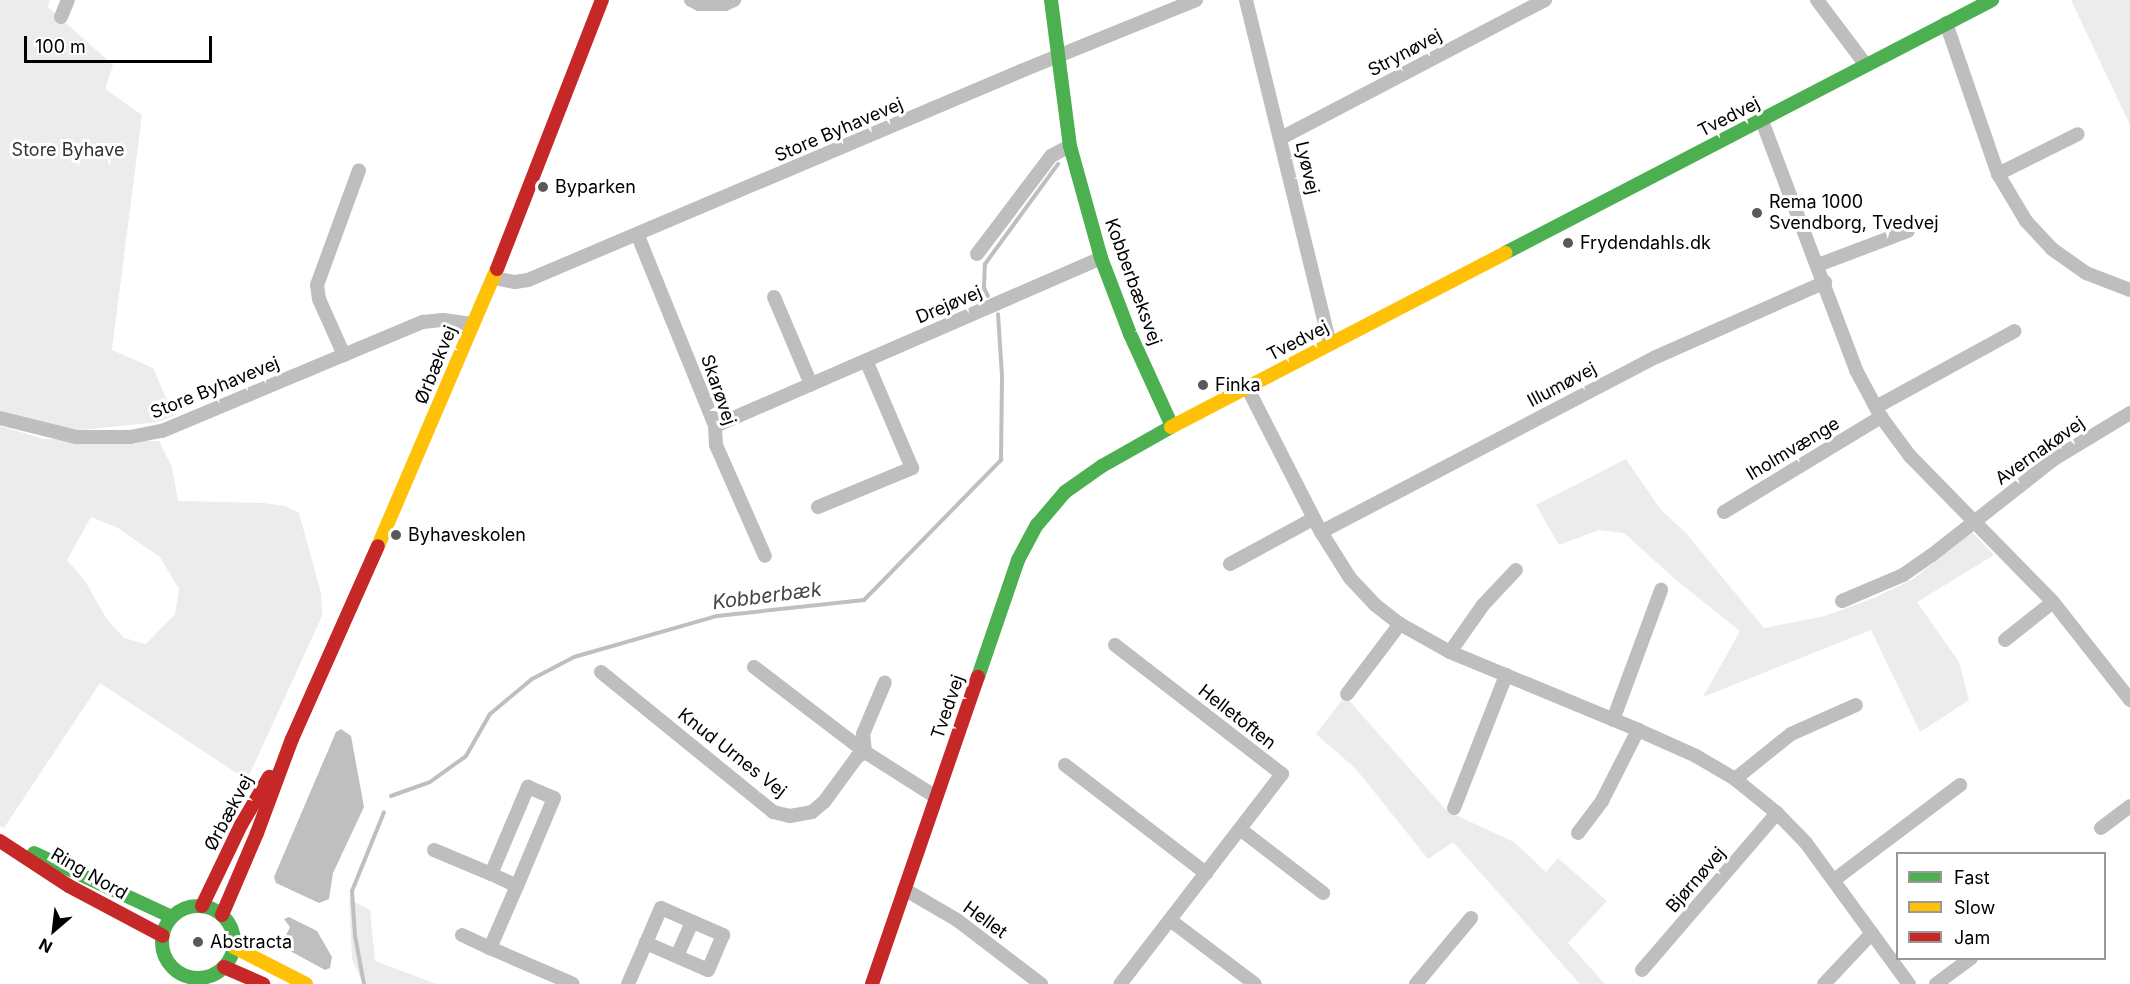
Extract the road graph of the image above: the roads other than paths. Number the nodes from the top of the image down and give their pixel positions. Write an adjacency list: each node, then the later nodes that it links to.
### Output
1 (68, 0): 12 (street)
2 (602, 0): 27 (street, Ørbækvej)
3 (690, 0): 4 (street)
4 (734, 0)
5 (1051, 0): 14 (street, Kobberbæksvej)
6 (1196, 0): 11 (street, Store Byhavevej)
7 (1246, 0): 18 (street, Lyøvej)
8 (1545, 0): 18 (street, Strynøvej)
9 (1817, 0): 15 (street)
10 (1992, 0): 13 (street, Tvedvej)
11 (1177, 4): 14 (street, Store Byhavevej)
12 (61, 17)
13 (1946, 23): 15 (street, Tvedvej); 21 (street)
14 (1058, 57): 19 (street, Kobberbæksvej); 23 (street, Store Byhavevej)
15 (1866, 65): 16 (street, Tvedvej)
16 (1762, 121): 26 (street); 33 (street, Tvedvej)
17 (2078, 134): 21 (street)
18 (1281, 138): 33 (street, Lyøvej)
19 (1070, 146): 24 (street); 25 (street, Kobberbæksvej)
20 (359, 170): 34 (street)
21 (1998, 174): 29 (street)
22 (1908, 231): 26 (street)
23 (638, 236): 27 (street, Store Byhavevej); 41 (street, Skarøvej)
24 (977, 254)
25 (1101, 258): 35 (street, Drejøvej); 42 (street, Kobberbæksvej)
26 (1818, 265): 28 (street)
27 (494, 278): 31 (street, Ørbækvej)
28 (1825, 282): 38 (street); 47 (street, Illumøvej)
29 (2130, 290)
30 (774, 297): 36 (street)
31 (472, 324): 34 (street, Store Byhavevej); 67 (street, Ørbækvej)
32 (2015, 331): 38 (street)
33 (1330, 344): 37 (street, Tvedvej)
34 (344, 355): 40 (street, Store Byhavevej)
35 (866, 360): 36 (street, Drejøvej); 43 (street)
36 (811, 384): 41 (street, Drejøvej)
37 (1247, 387): 42 (street, Tvedvej); 45 (street)
38 (1879, 412): 44 (street, Iholmvænge); 46 (street)
39 (2130, 413): 46 (street, Avernakøvej)
40 (0, 418)
41 (715, 426): 48 (street, Skarøvej)
42 (1172, 426): 72 (street, Tvedvej)
43 (818, 507)
44 (1724, 512)
45 (1313, 519): 47 (street); 49 (street)
46 (1972, 522): 52 (street, Avernakøvej); 53 (street)
47 (1321, 532): 54 (street)
48 (765, 556)
49 (1230, 564)
50 (1516, 570): 57 (street)
51 (1661, 590): 65 (street)
52 (1842, 601)
53 (2053, 602): 55 (street); 63 (street)
54 (1400, 624): 57 (street); 62 (street)
55 (2005, 640)
56 (1115, 645): 77 (street, Helletoften)
57 (1450, 652): 60 (street)
58 (754, 667): 68 (street)
59 (602, 672): 68 (street, Knud Urnes Vej)
60 (1506, 675): 65 (street); 74 (street)
61 (885, 682): 68 (street)
62 (1347, 694)
63 (2130, 700)
64 (1856, 705): 70 (street)
65 (1613, 720): 66 (street)
66 (1638, 730): 70 (street); 78 (street)
67 (292, 739): 87 (street, Ørbækvej); 88 (street, Ørbækvej)
68 (865, 752): 72 (street)
69 (1065, 765): 81 (street)
70 (1735, 779): 75 (street)
71 (1960, 785): 83 (street)
72 (936, 797): 85 (street, Tvedvej)
73 (2130, 806): 76 (street)
74 (1454, 808)
75 (1777, 813): 83 (street); 103 (street, Bjørnøvej)
76 (2101, 828)
77 (1240, 829): 81 (street, Helletoften); 86 (street)
78 (1578, 833)
79 (0, 840): 89 (street, Ring Nord); 95 (street, Ring Nord)
80 (434, 850): 82 (street)
81 (1206, 873): 91 (street, Helletoften)
82 (491, 874): 84 (street); 84 (street)
83 (1833, 880): 93 (street)
84 (517, 886): 98 (street)
85 (904, 889): 110 (street, Tvedvej); 111 (street, Hellet)
86 (1323, 893)
87 (202, 906): 88 (street); 89 (street)
88 (222, 915): 97 (street)
89 (172, 917): 95 (street)
90 (1471, 918): 114 (street)
91 (1170, 920): 112 (street, Helletoften); 113 (street)
92 (692, 922): 96 (street); 99 (street); 99 (street)
93 (1872, 933): 115 (street); 116 (street)
94 (462, 935): 98 (street)
95 (163, 936): 102 (street)
96 (646, 943): 99 (street); 109 (street)
97 (234, 947): 101 (street); 107 (street)
98 (490, 948): 108 (street)
99 (677, 956)
100 (1968, 960): 117 (street)
101 (224, 967): 104 (street); 106 (street)
102 (176, 969): 104 (street); 105 (street)
103 (1642, 970)
104 (190, 980)
105 (168, 984)
106 (263, 984)
107 (306, 984)
108 (573, 984)
109 (628, 984)
110 (872, 984)
111 (1041, 984)
112 (1120, 984)
113 (1255, 984)
114 (1416, 984)
115 (1824, 984)
116 (1909, 984)
117 (1936, 984)

